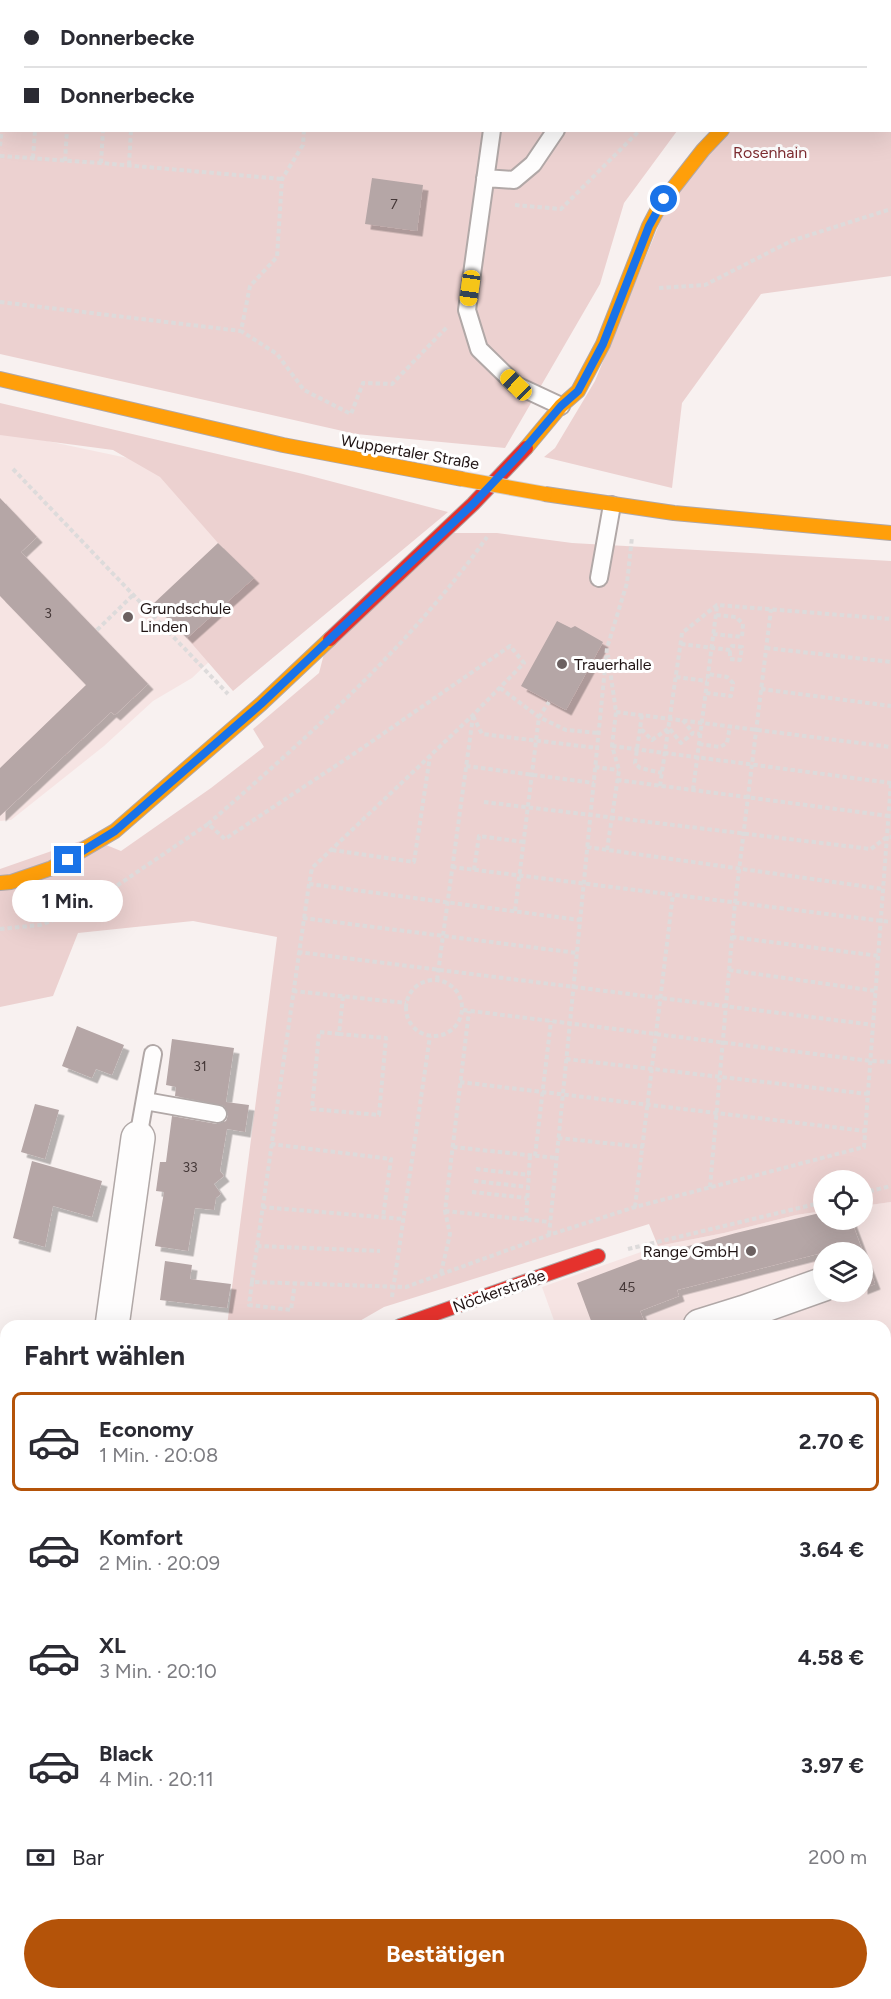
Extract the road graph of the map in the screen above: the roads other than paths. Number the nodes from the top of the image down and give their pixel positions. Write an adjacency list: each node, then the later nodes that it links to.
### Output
1 (492, 132): 4 (lane)
2 (555, 132): 4 (lane)
3 (720, 132): 6 (street)
4 (485, 178): 6 (lane)
5 (0, 379): 7 (street, Wuppertaler Straße, bridge)
6 (561, 406): 10 (street)
7 (612, 505): 8 (street, Wuppertaler Straße); 9 (lane)
8 (891, 533)
9 (599, 578)
10 (0, 883)
11 (153, 1054): 12 (lane)
12 (144, 1101): 13 (lane); 14 (lane)
13 (218, 1114)
14 (138, 1138): 18 (street)
15 (598, 1256): 19 (street, Nöckerstraße)
16 (813, 1289): 17 (street)
17 (748, 1319)
18 (112, 1320)
19 (417, 1320)

